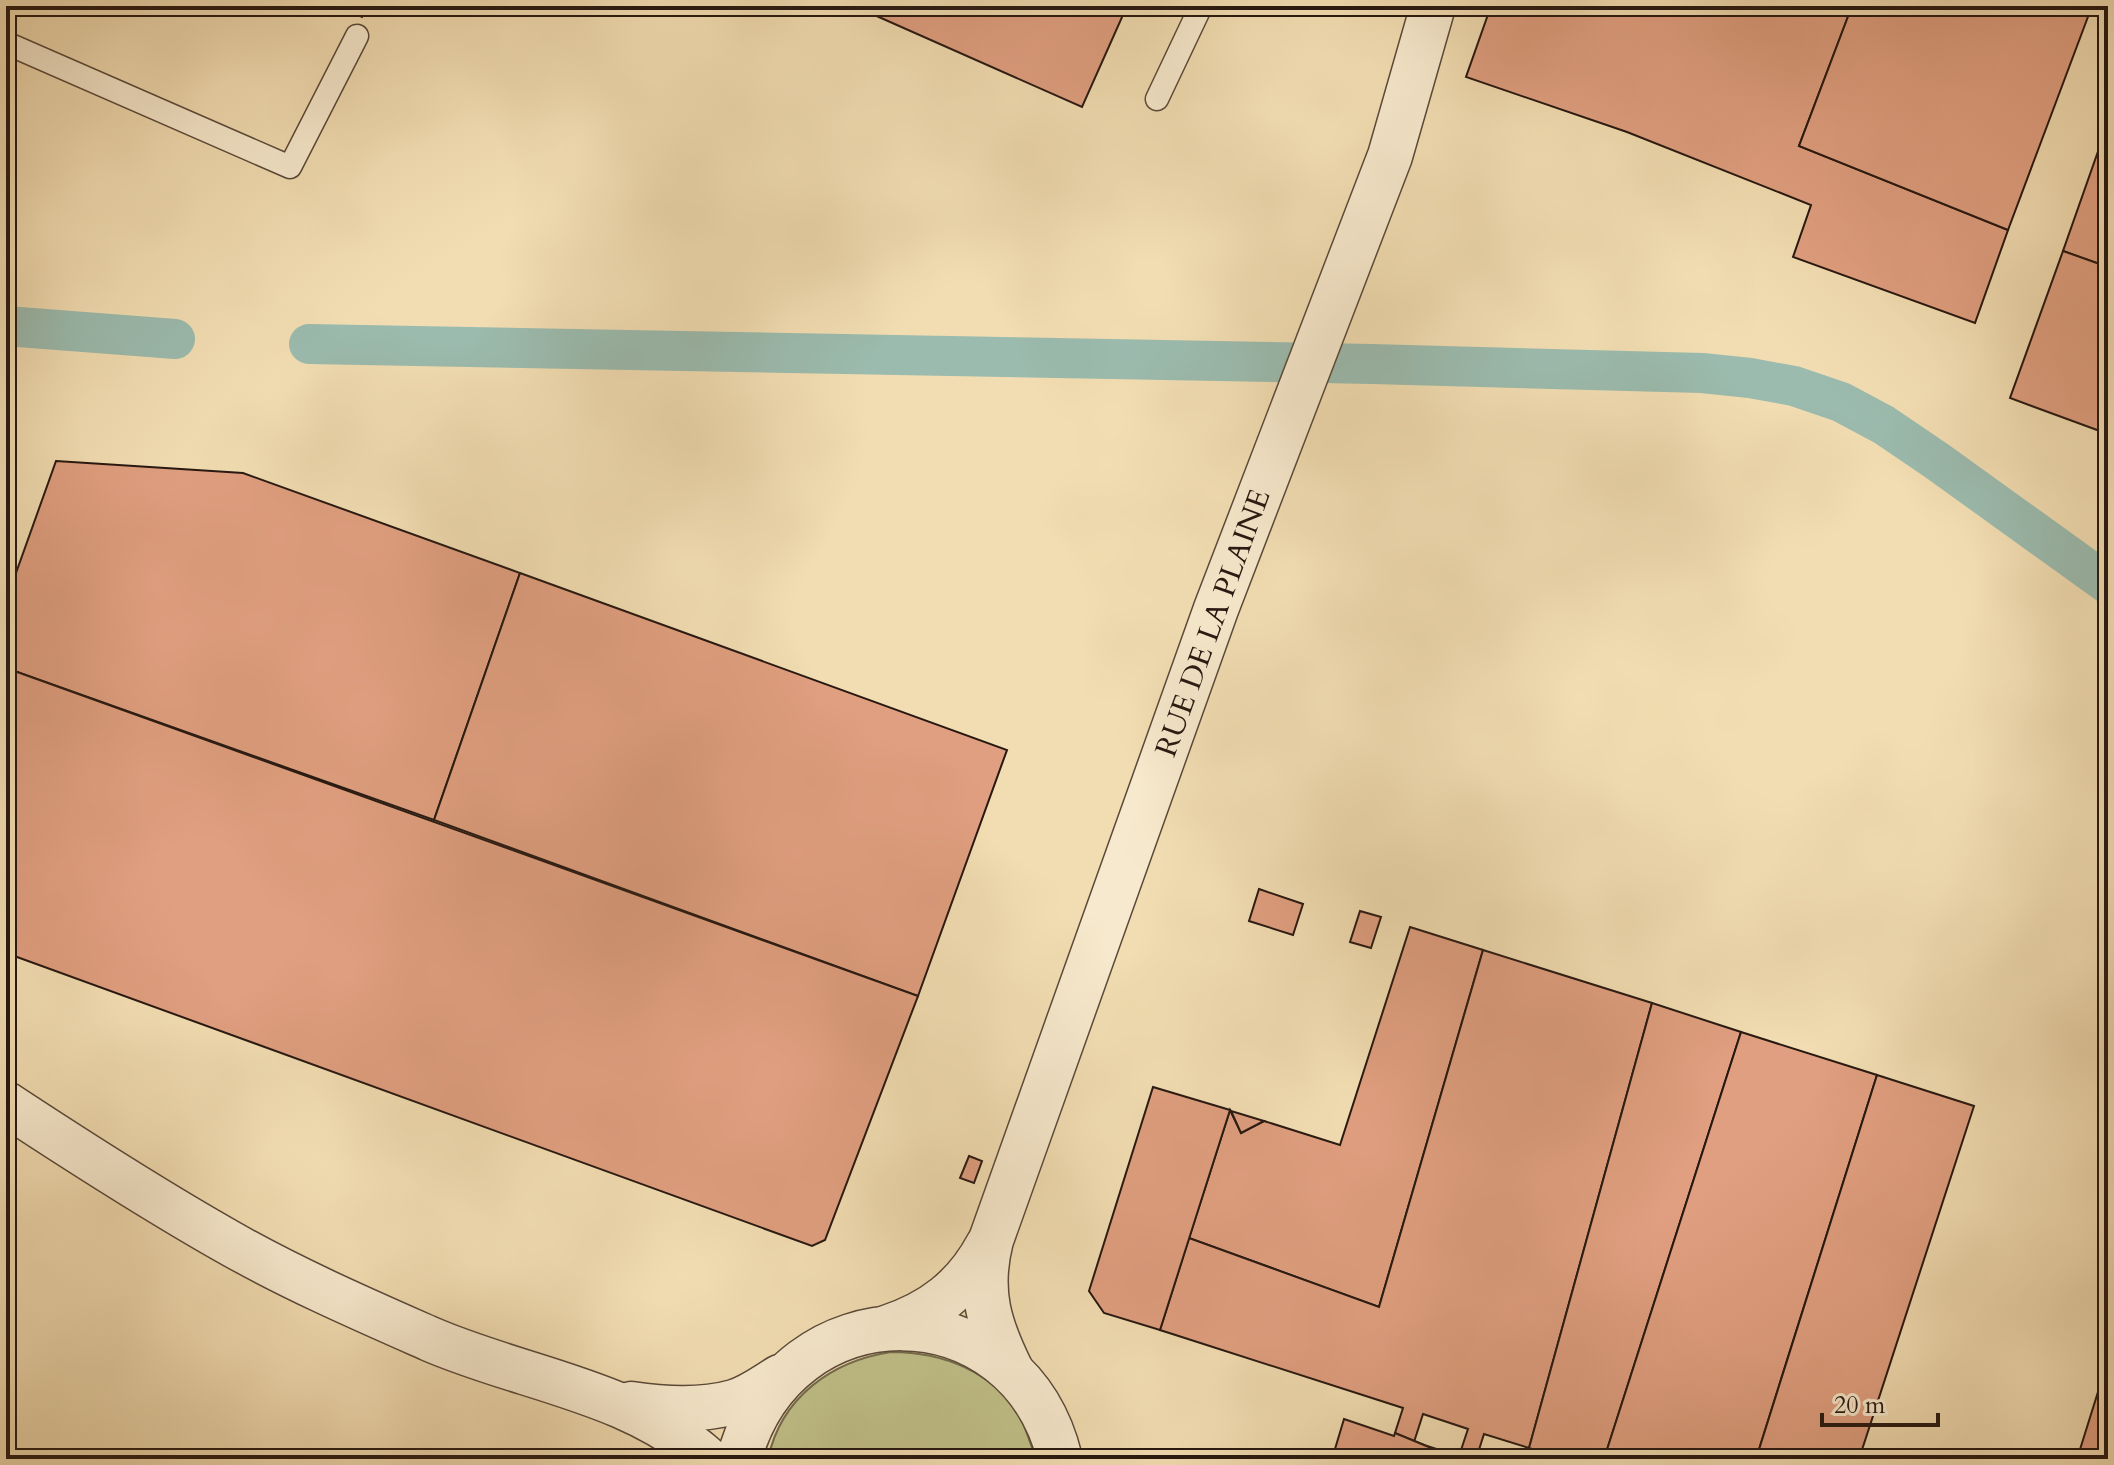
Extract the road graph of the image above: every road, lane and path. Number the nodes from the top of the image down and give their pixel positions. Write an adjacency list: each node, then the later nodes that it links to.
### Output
1 (1201, 6): 5 (lane)
2 (1433, 6): 7 (street, RUE DE LA PLAINE)
3 (357, 36): 4 (lane)
4 (6, 43)
5 (1157, 99)
6 (6, 1104): 11 (street)
7 (991, 1240): 8 (street, RUE DE LA PLAINE); 9 (street, RUE DE LA PLAINE)
8 (884, 1328): 9 (street); 10 (street)
9 (1012, 1372): 14 (street)
10 (785, 1374): 11 (street); 13 (street)
11 (612, 1402): 12 (street)
12 (707, 1459)
13 (739, 1459)
14 (1060, 1459)

